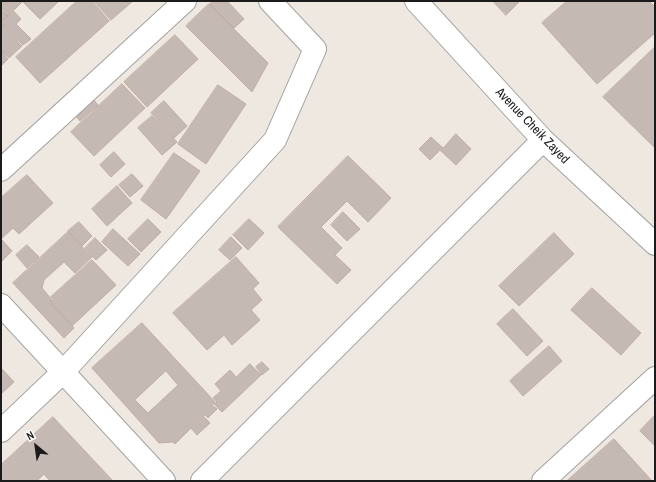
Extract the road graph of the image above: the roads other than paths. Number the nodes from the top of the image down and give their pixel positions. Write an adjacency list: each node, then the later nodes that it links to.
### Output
1 (185, 1): 5 (street)
2 (270, 1): 8 (street)
3 (416, 1): 4 (street, Avenue Cheik Zayed)
4 (543, 140): 6 (street, Avenue Cheik Zayed); 12 (street)
5 (1, 170)
6 (655, 244)
7 (1, 305): 8 (street)
8 (63, 372): 10 (street); 11 (street)
9 (655, 378): 13 (street)
10 (1, 431)
11 (164, 481)
12 (202, 481)
13 (543, 481)

